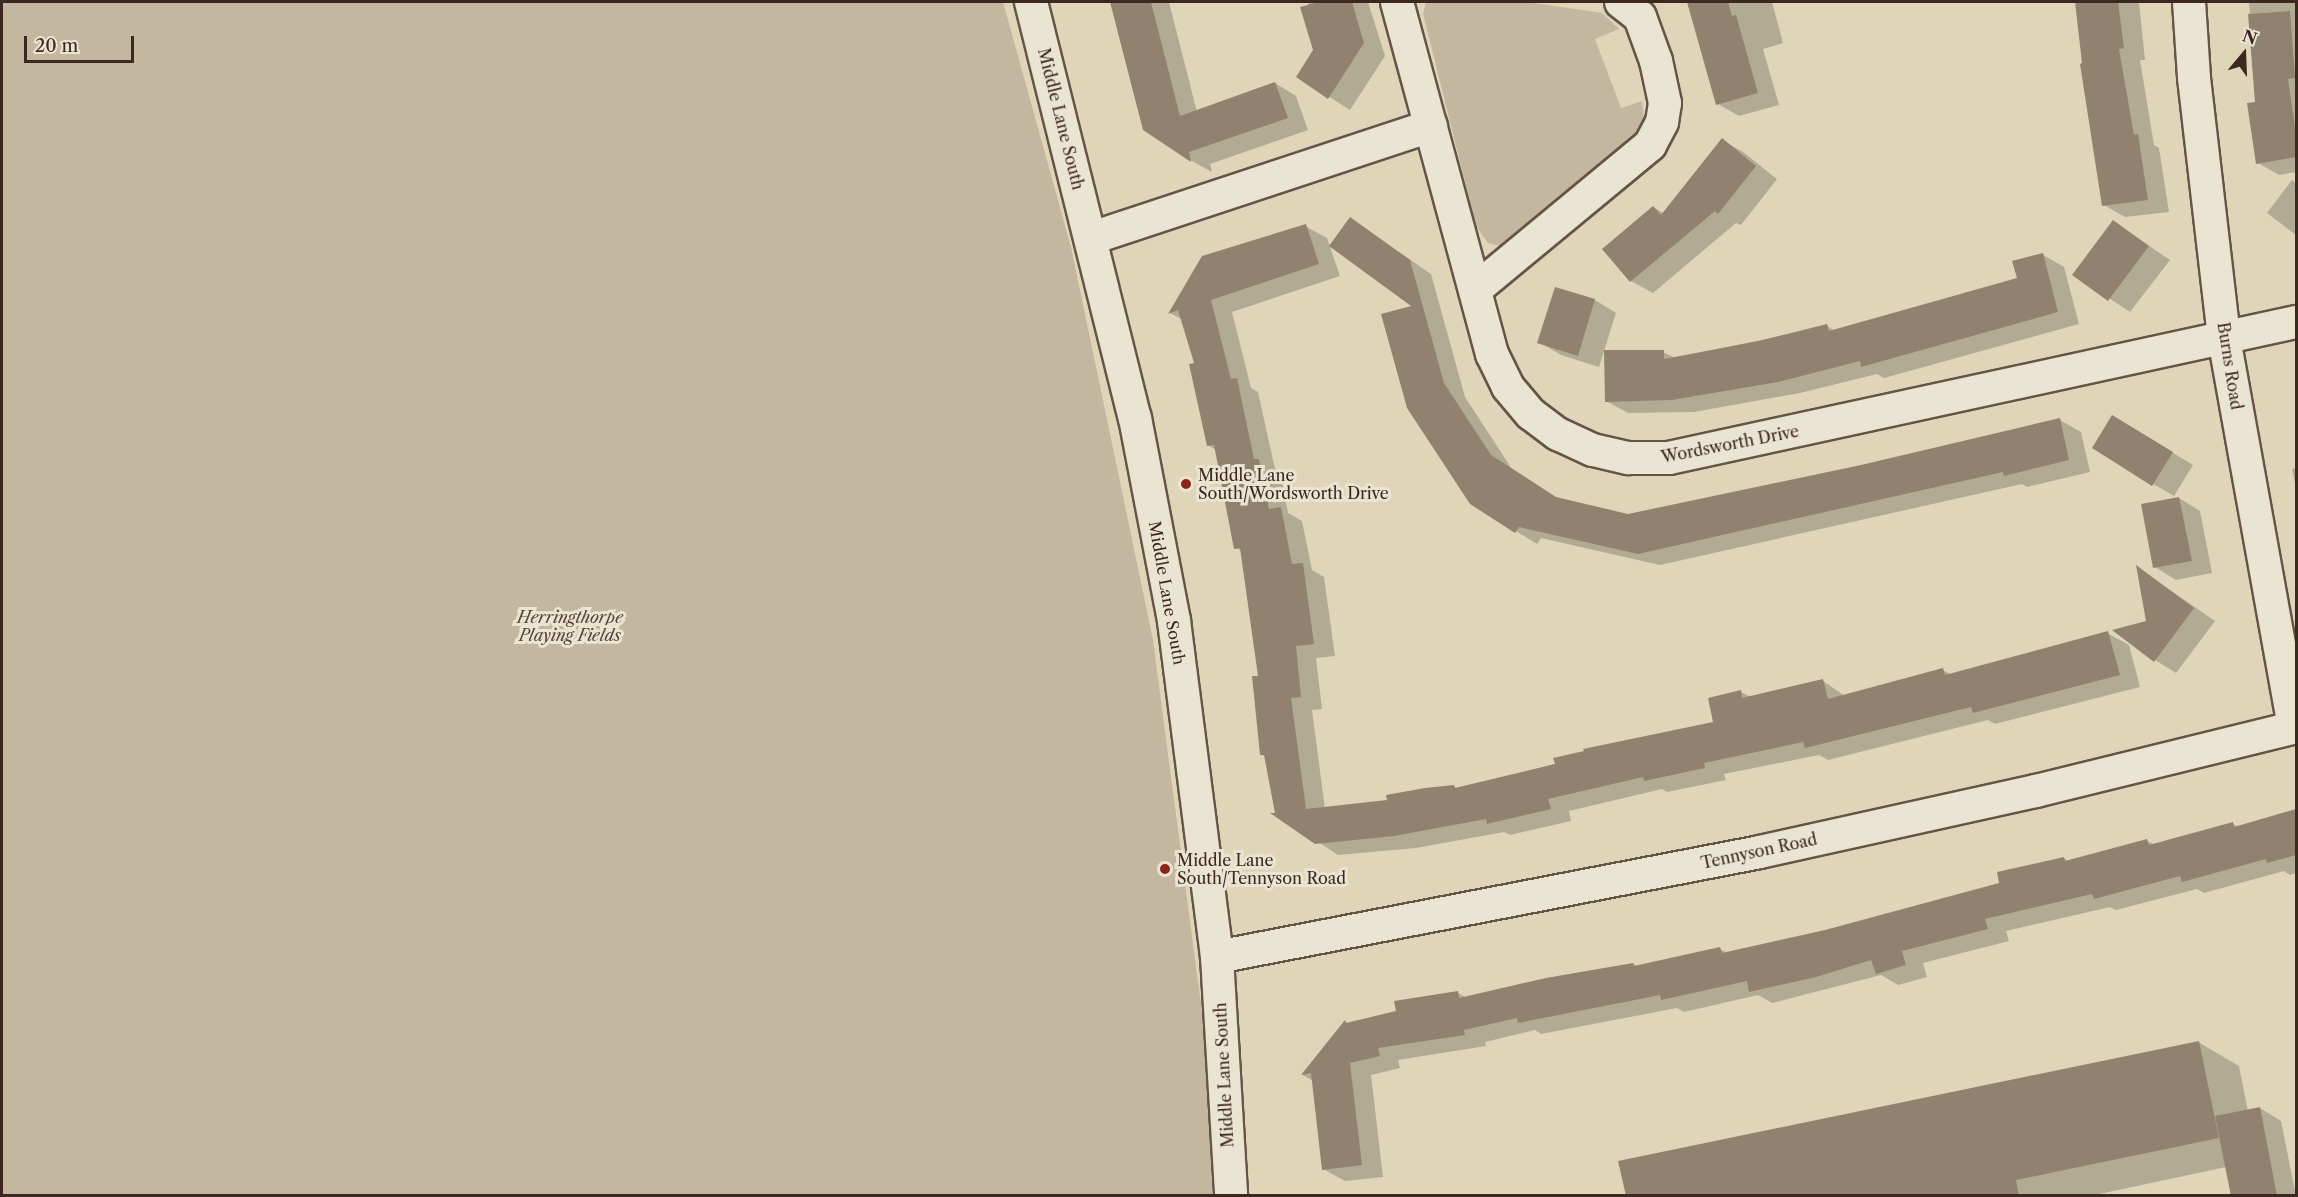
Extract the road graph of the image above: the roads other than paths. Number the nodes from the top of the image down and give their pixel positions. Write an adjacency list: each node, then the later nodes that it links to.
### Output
1 (1031, 2): 6 (street, Middle Lane South)
2 (1397, 2): 5 (street, Wordsworth Drive)
3 (1621, 2): 7 (street)
4 (2189, 2): 9 (street, Burns Road)
5 (1431, 126): 6 (street); 7 (street, Wordsworth Drive)
6 (1092, 238): 11 (street, Middle Lane South)
7 (1476, 289): 9 (street, Wordsworth Drive)
8 (2296, 322): 9 (street, Wordsworth Drive)
9 (2224, 338): 10 (street, Burns Road)
10 (2295, 727): 11 (street, Tennyson Road)
11 (1217, 957): 12 (street, Middle Lane South)
12 (1231, 1196)

